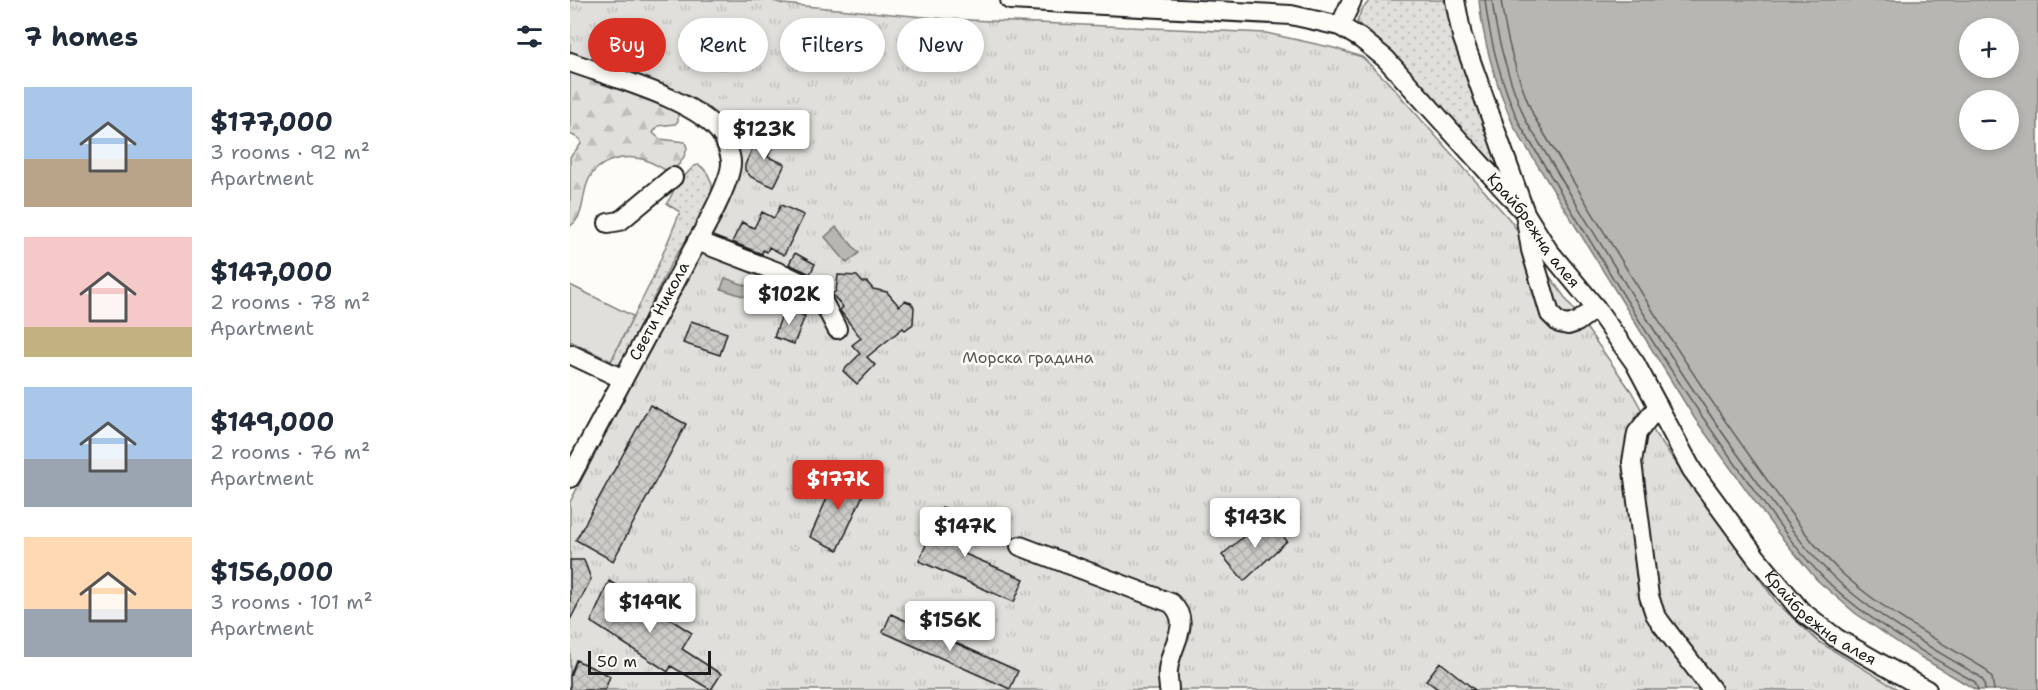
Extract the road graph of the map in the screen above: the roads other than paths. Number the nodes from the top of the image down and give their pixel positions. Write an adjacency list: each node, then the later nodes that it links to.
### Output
1 (1010, 0): 4 (street, Крайбрежна алея)
2 (1352, 0): 4 (street)
3 (1455, 0): 7 (street)
4 (1340, 26): 7 (street, Крайбрежна алея)
5 (570, 62): 9 (street, Свети Никола)
6 (673, 177): 8 (street)
7 (1524, 213): 10 (street, Крайбрежна алея); 10 (street)
8 (608, 223)
9 (697, 241): 11 (street); 13 (street, Свети Никола)
10 (1596, 308): 14 (street, Крайбрежна алея)
11 (837, 329)
12 (570, 354): 13 (street)
13 (623, 379): 15 (street, Свети Никола)
14 (1658, 406): 18 (street); 19 (street, Крайбрежна алея)
15 (570, 478)
16 (1020, 546): 17 (street)
17 (1175, 689)
18 (1712, 690)
19 (1927, 690)

